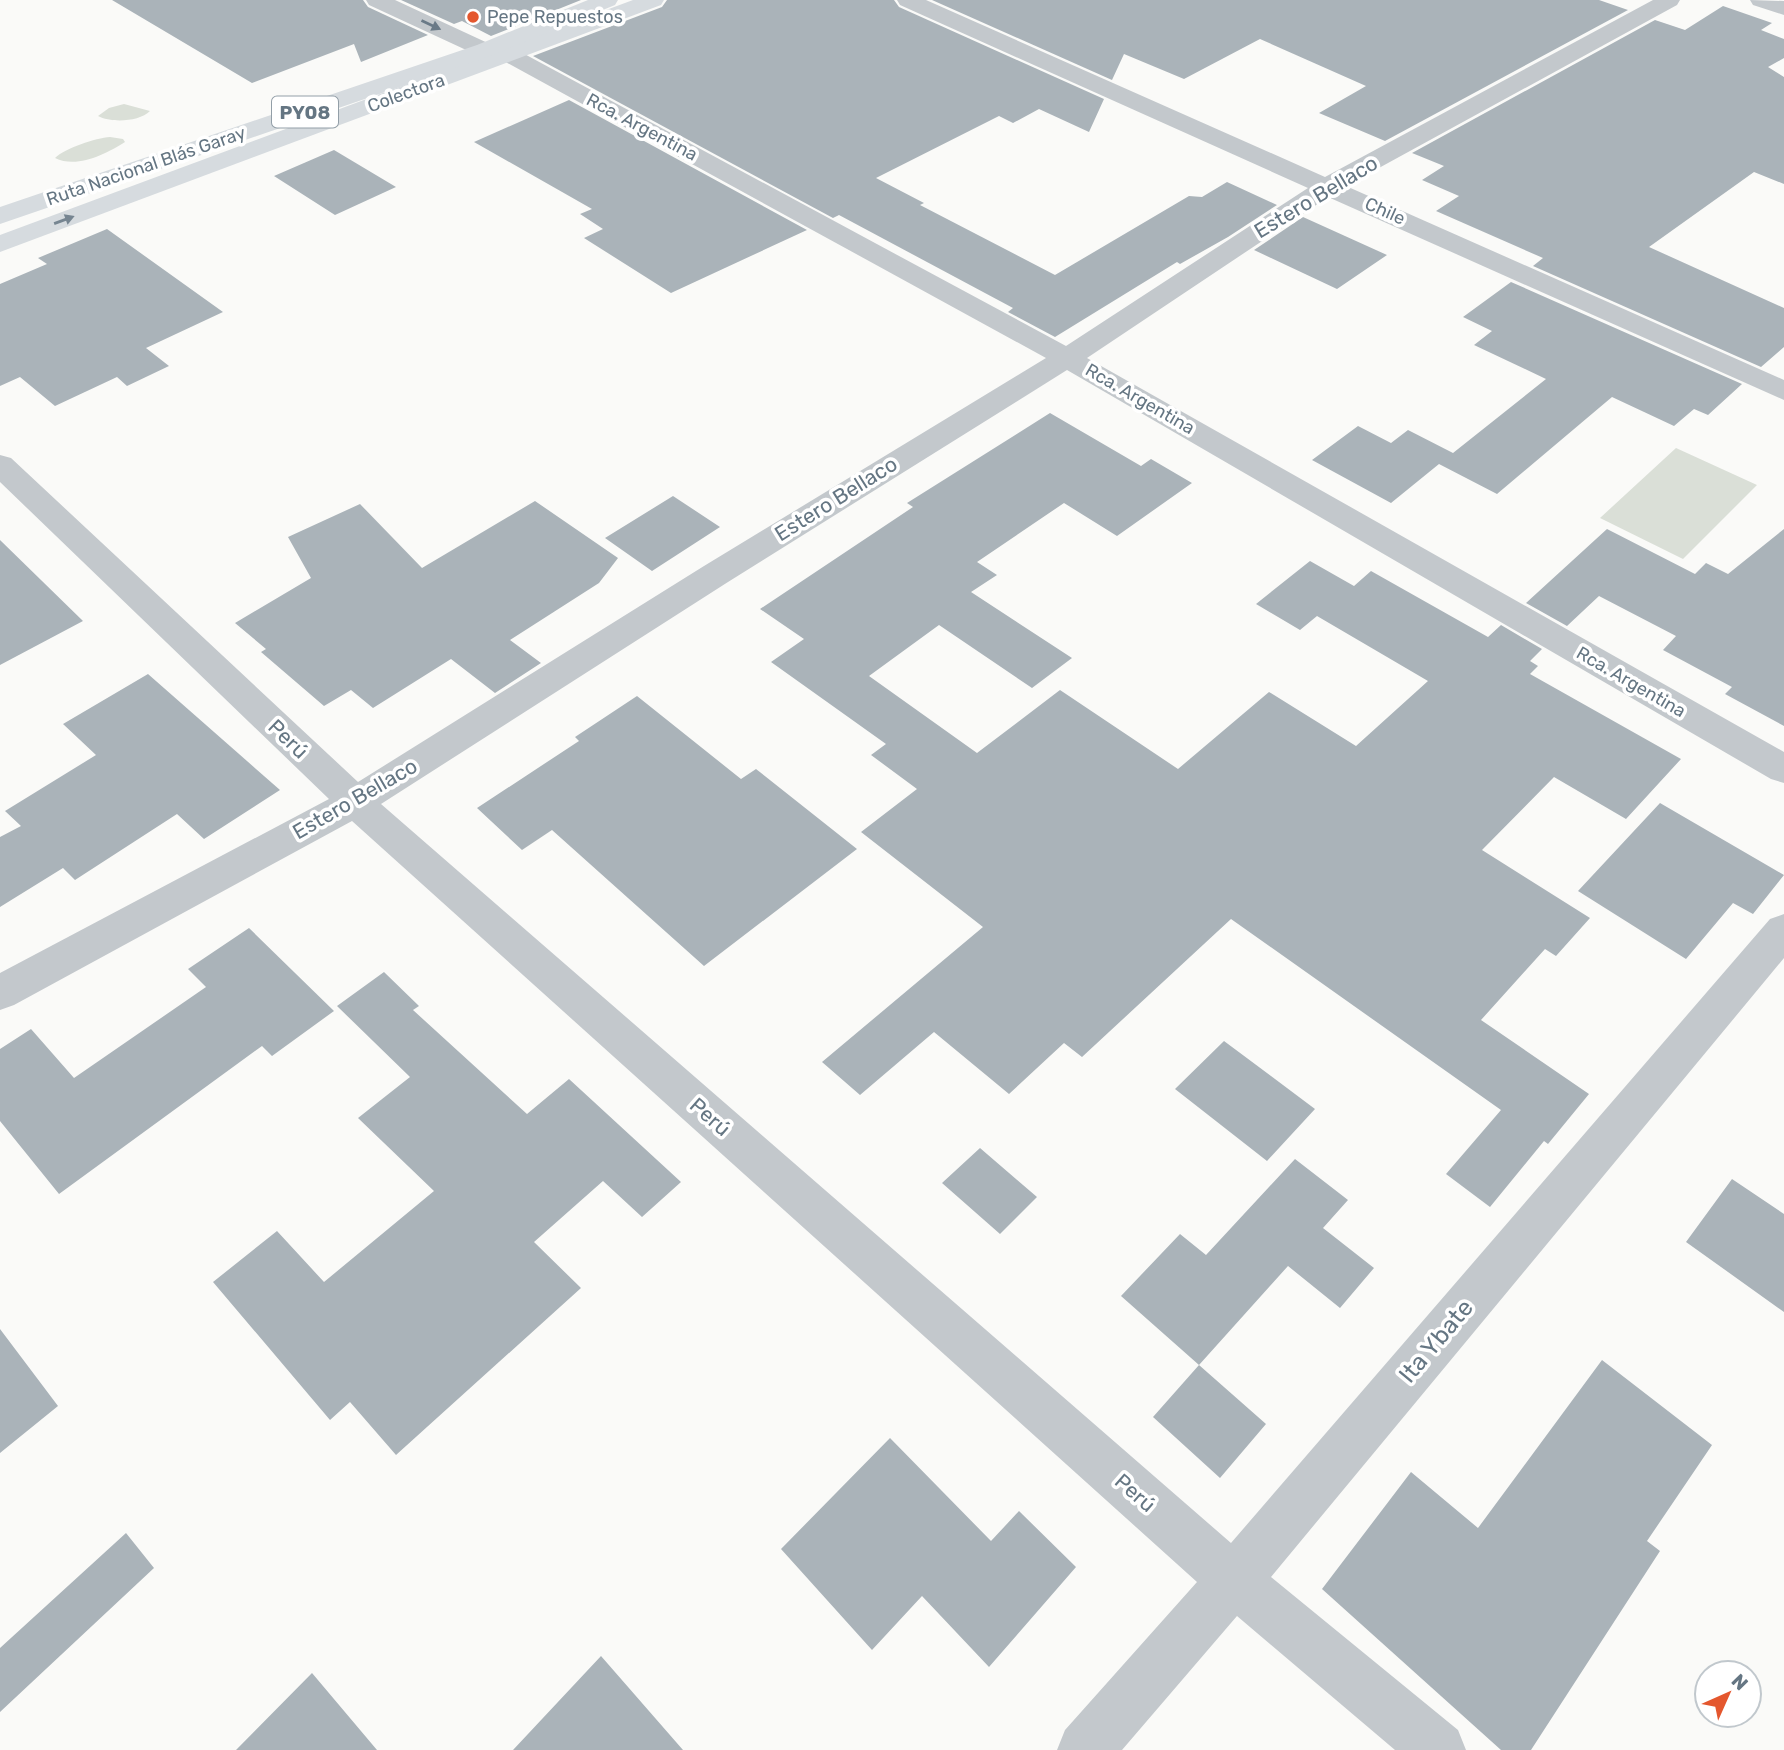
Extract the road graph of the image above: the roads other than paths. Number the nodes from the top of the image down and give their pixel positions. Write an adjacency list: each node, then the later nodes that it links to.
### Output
1 (376, 0): 8 (street, Rca. Argentina, one-way to 8)
2 (607, 0): 8 (main road, Ruta Nacional Blás Garay / PY08)
3 (653, 0): 8 (main road, Colectora)
4 (908, 0): 9 (street, Chile)
5 (1669, 0): 9 (street, Estero Bellaco)
6 (1761, 0): 7 (street)
7 (1784, 8)
8 (497, 53): 10 (main road, Ruta Nacional Blás Garay / PY08); 11 (main road, Colectora, one-way to 8); 12 (street, Rca. Argentina)
9 (1329, 186): 12 (street, Estero Bellaco); 13 (street, Chile)
10 (0, 216)
11 (0, 244)
12 (1067, 358): 15 (street, Rca. Argentina); 16 (street, Estero Bellaco)
13 (1784, 391)
14 (0, 465): 16 (street, Perú)
15 (1784, 769)
16 (355, 803): 18 (street, Estero Bellaco); 19 (street, Perú)
17 (1784, 930): 19 (street, Ita Ybate)
18 (0, 993)
19 (1234, 1580): 20 (street, Ita Ybate); 21 (street, Perú)
20 (1085, 1750)
21 (1437, 1750)

